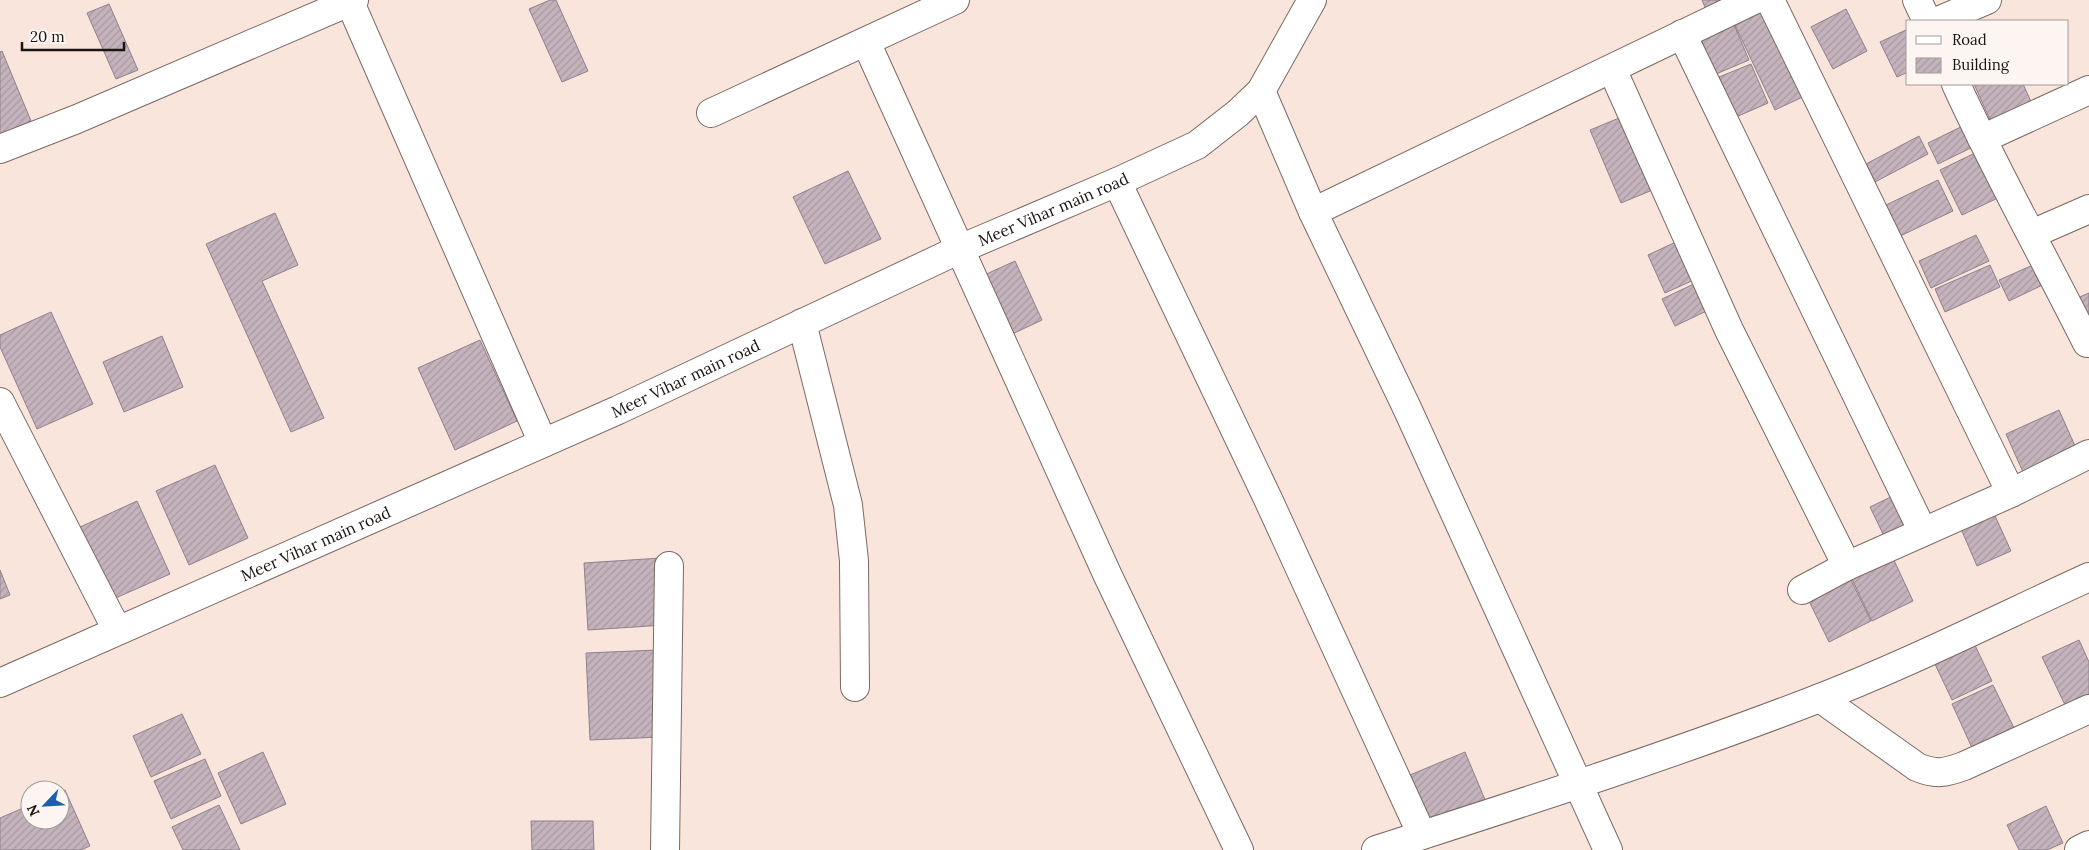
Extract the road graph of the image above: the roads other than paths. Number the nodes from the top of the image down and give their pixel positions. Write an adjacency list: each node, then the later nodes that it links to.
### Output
1 (955, 0): 11 (street)
2 (1312, 0): 15 (street, Meer Vihar main road)
3 (1754, 0): 10 (street)
4 (1770, 0): 29 (street)
5 (1918, 0): 8 (street)
6 (1987, 0): 9 (street)
7 (351, 1): 18 (street); 27 (street)
8 (1927, 20)
9 (1940, 20)
10 (1682, 34): 12 (street); 30 (street)
11 (866, 42): 16 (street); 23 (street)
12 (1612, 69): 21 (street); 32 (street)
13 (1956, 85): 17 (street)
14 (2089, 90): 17 (street)
15 (1261, 91): 19 (street, Meer Vihar main road); 21 (street)
16 (711, 114)
17 (1982, 140): 22 (street)
18 (0, 149)
19 (1117, 182): 23 (street, Meer Vihar main road); 41 (street)
20 (2089, 209): 22 (street)
21 (1313, 212): 40 (street)
22 (2032, 234): 25 (street)
23 (960, 249): 24 (street, Meer Vihar main road); 44 (street)
24 (802, 323): 27 (street, Meer Vihar main road); 37 (street)
25 (2088, 344)
26 (0, 402): 35 (street)
27 (544, 443): 35 (street, Meer Vihar main road)
28 (2089, 454): 29 (street)
29 (2010, 493): 30 (street)
30 (1923, 532): 32 (street)
31 (669, 566): 43 (street)
32 (1847, 566): 34 (street)
33 (2089, 578): 38 (street)
34 (1802, 590)
35 (117, 630): 36 (street, Meer Vihar main road)
36 (0, 683)
37 (854, 687)
38 (1820, 698): 39 (street); 40 (street)
39 (2089, 709)
40 (1578, 784): 41 (street); 46 (street)
41 (1422, 835): 45 (street)
42 (2089, 845): 47 (street)
43 (665, 850)
44 (1239, 850)
45 (1376, 850)
46 (1608, 850)
47 (2079, 850)

